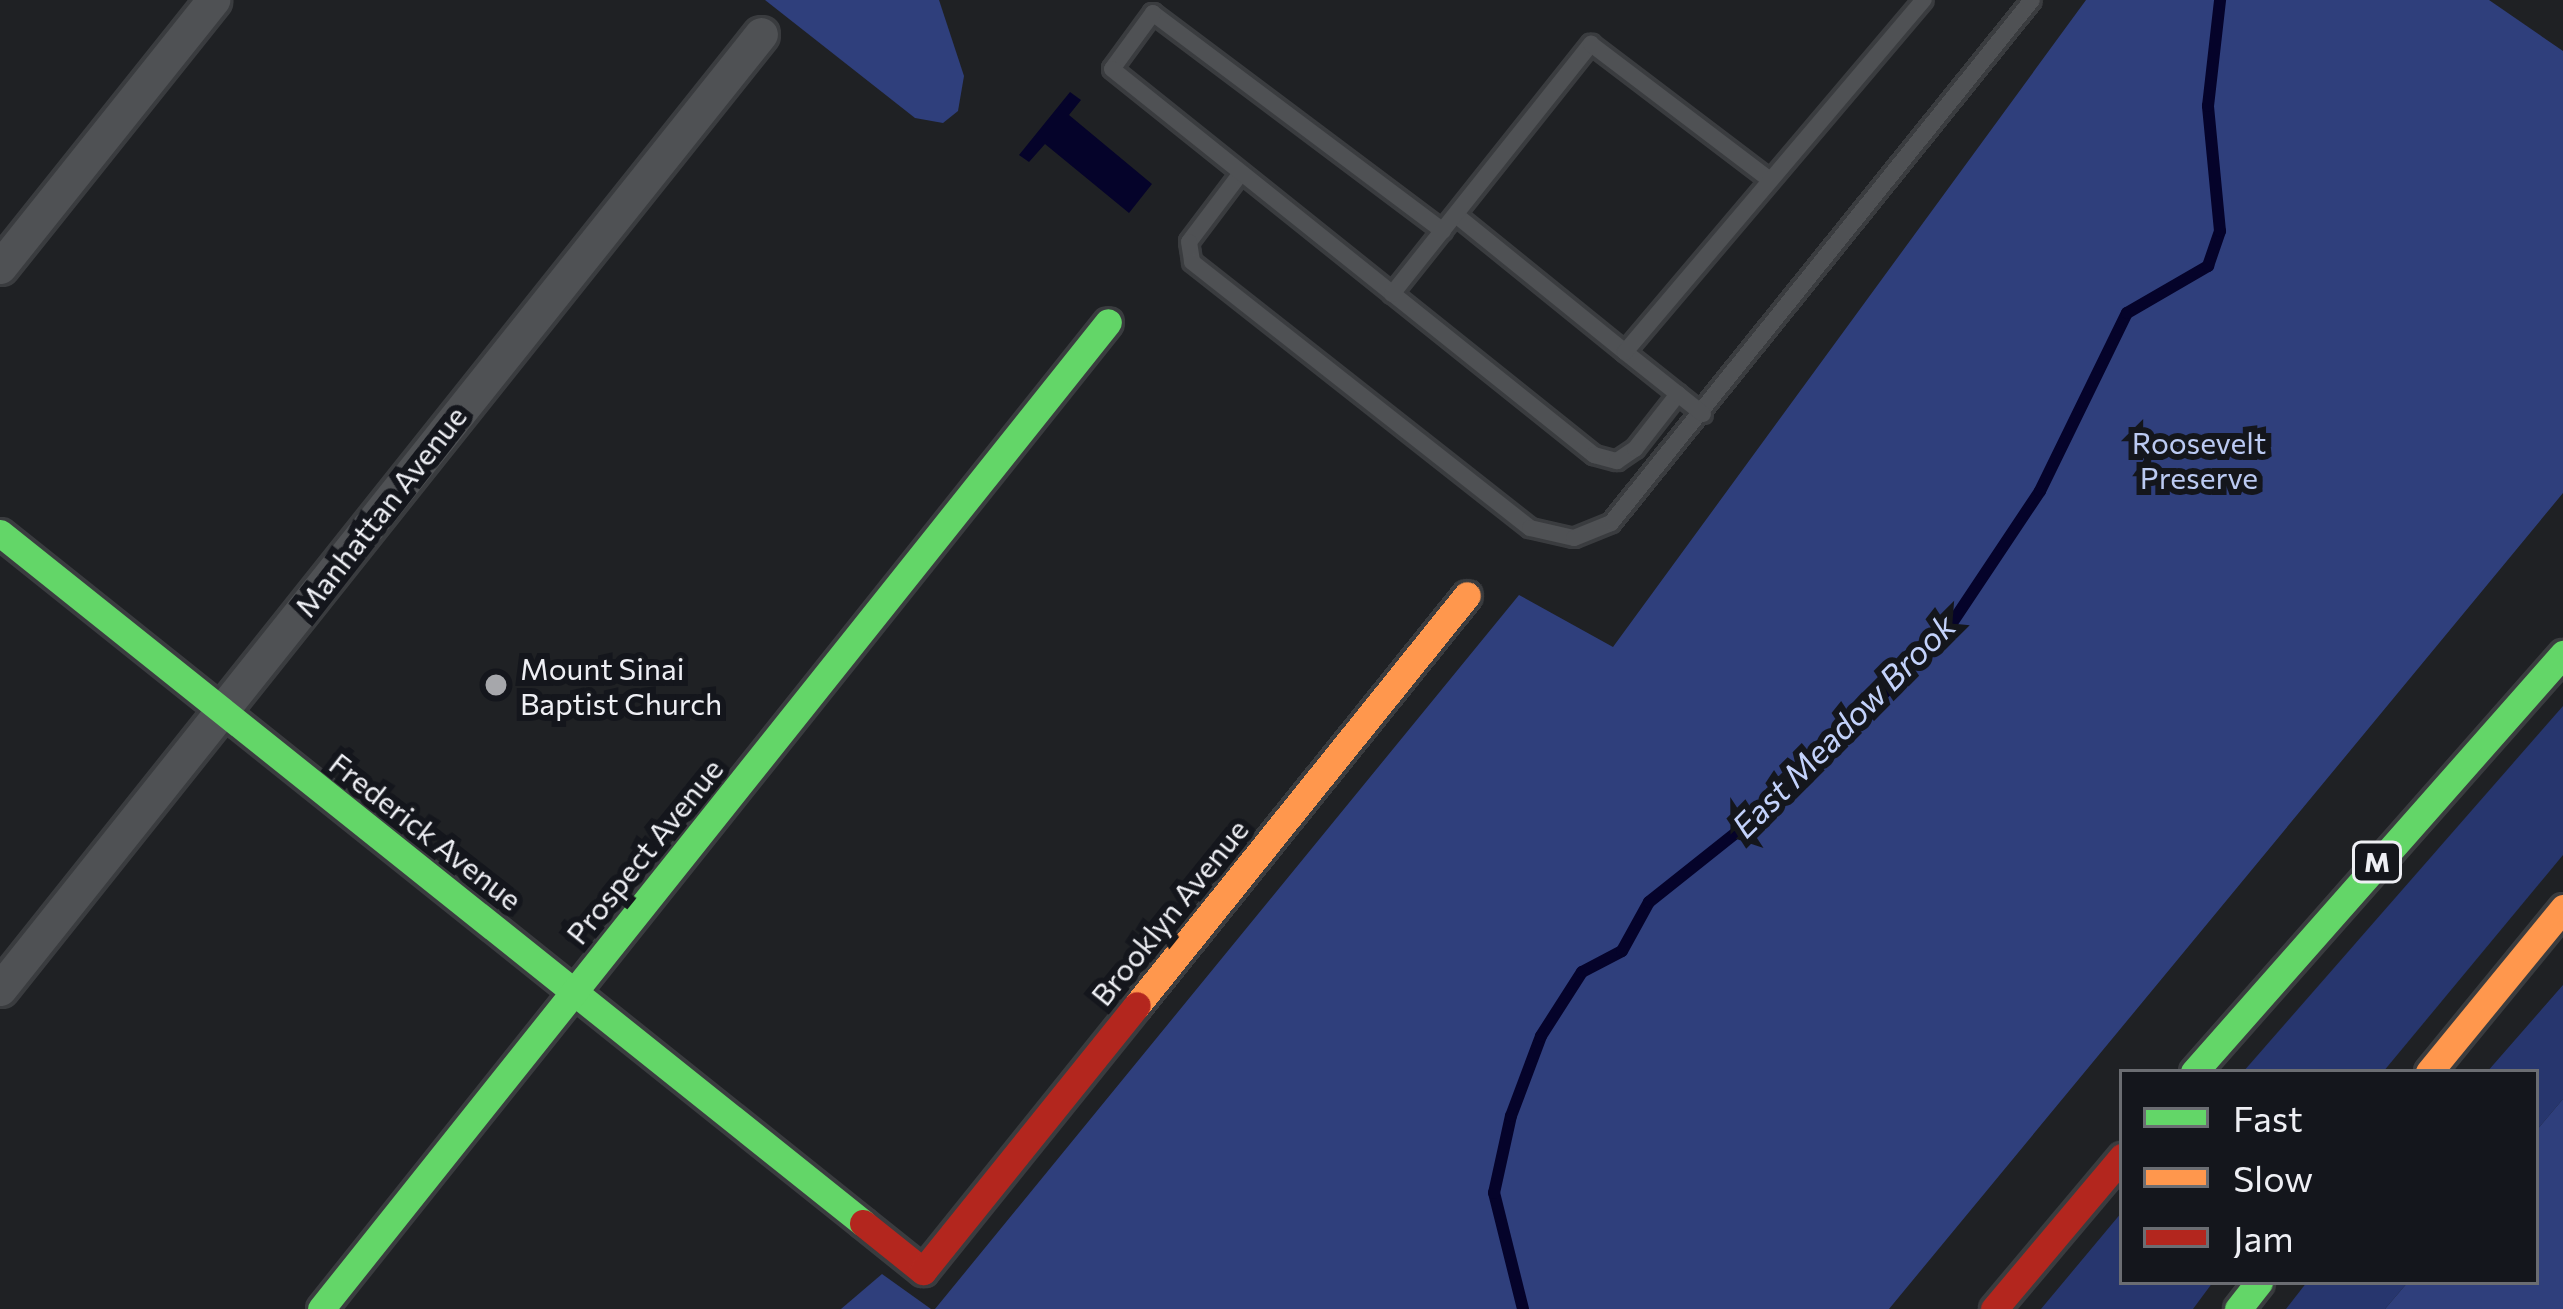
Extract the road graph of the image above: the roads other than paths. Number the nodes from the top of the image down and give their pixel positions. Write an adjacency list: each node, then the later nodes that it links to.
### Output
1 (213, 0): 9 (street)
2 (1924, 0): 6 (lane)
3 (2032, 0): 14 (lane)
4 (761, 34): 18 (street, Manhattan Avenue)
5 (1241, 173): 8 (lane); 10 (lane); 14 (lane)
6 (1770, 180): 7 (lane); 12 (lane)
7 (1456, 215): 8 (lane); 12 (lane)
8 (1443, 231): 10 (lane)
9 (0, 267)
10 (1391, 294): 13 (lane)
11 (1108, 322): 21 (main road, Prospect Avenue)
12 (1625, 352): 13 (lane)
13 (1678, 394): 14 (lane)
14 (1703, 414)
15 (0, 533): 18 (main road, Frederick Avenue)
16 (1466, 595): 25 (main road, Brooklyn Avenue)
17 (2563, 654): 22 (main road, M)
18 (221, 710): 20 (street, Manhattan Avenue); 21 (main road, Frederick Avenue)
19 (2563, 908): 23 (main road)
20 (0, 989)
21 (574, 991): 25 (main road, Frederick Avenue); 27 (main road, Prospect Avenue)
22 (2197, 1069)
23 (2430, 1069)
24 (2119, 1161): 28 (main road)
25 (923, 1271)
26 (2258, 1285): 29 (main road)
27 (321, 1309)
28 (1994, 1309)
29 (2238, 1309)

